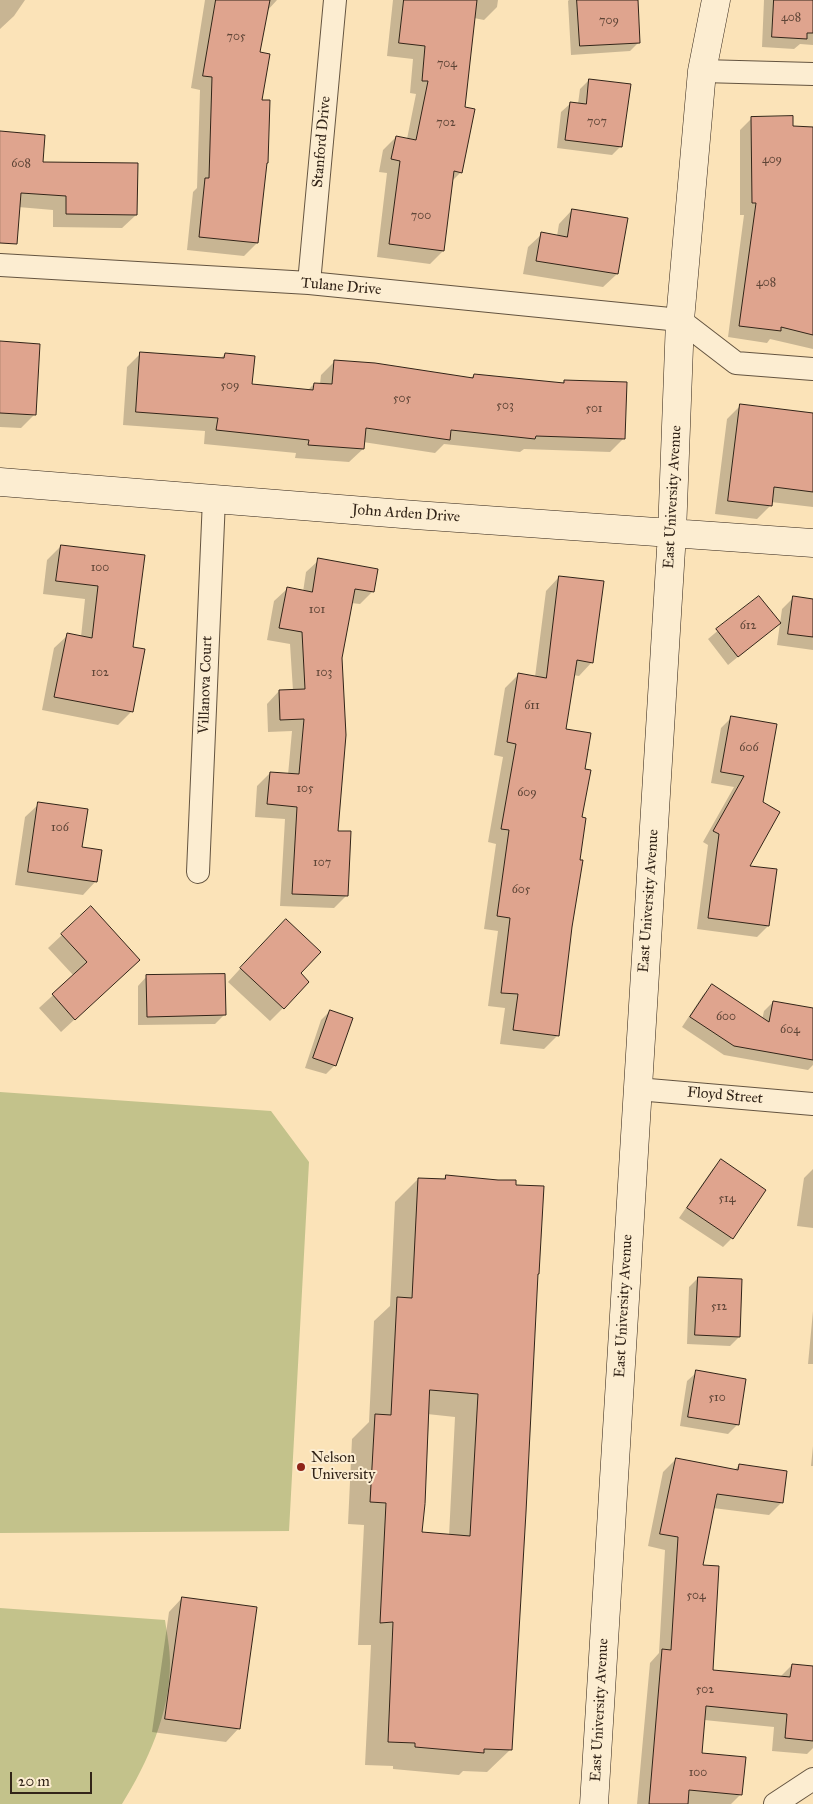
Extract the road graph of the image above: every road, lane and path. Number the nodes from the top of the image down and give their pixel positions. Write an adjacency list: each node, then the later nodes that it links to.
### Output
1 (335, 0): 6 (street, Stanford Drive)
2 (716, 0): 3 (street, East University Avenue)
3 (702, 70): 4 (street); 7 (street, East University Avenue)
4 (813, 74)
5 (0, 265): 6 (street, Tulane Drive)
6 (309, 283): 7 (street, Tulane Drive)
7 (680, 320): 8 (street); 11 (street, East University Avenue)
8 (813, 369)
9 (0, 482): 10 (street, John Arden Drive)
10 (214, 499): 11 (street, John Arden Drive); 13 (street, Villanova Court)
11 (672, 533): 12 (street, John Arden Drive); 14 (street, East University Avenue)
12 (813, 543)
13 (198, 872)
14 (637, 1089): 15 (street, Floyd Street); 17 (street, East University Avenue)
15 (813, 1104)
16 (813, 1779): 18 (street)
17 (594, 1804)
18 (775, 1804)

